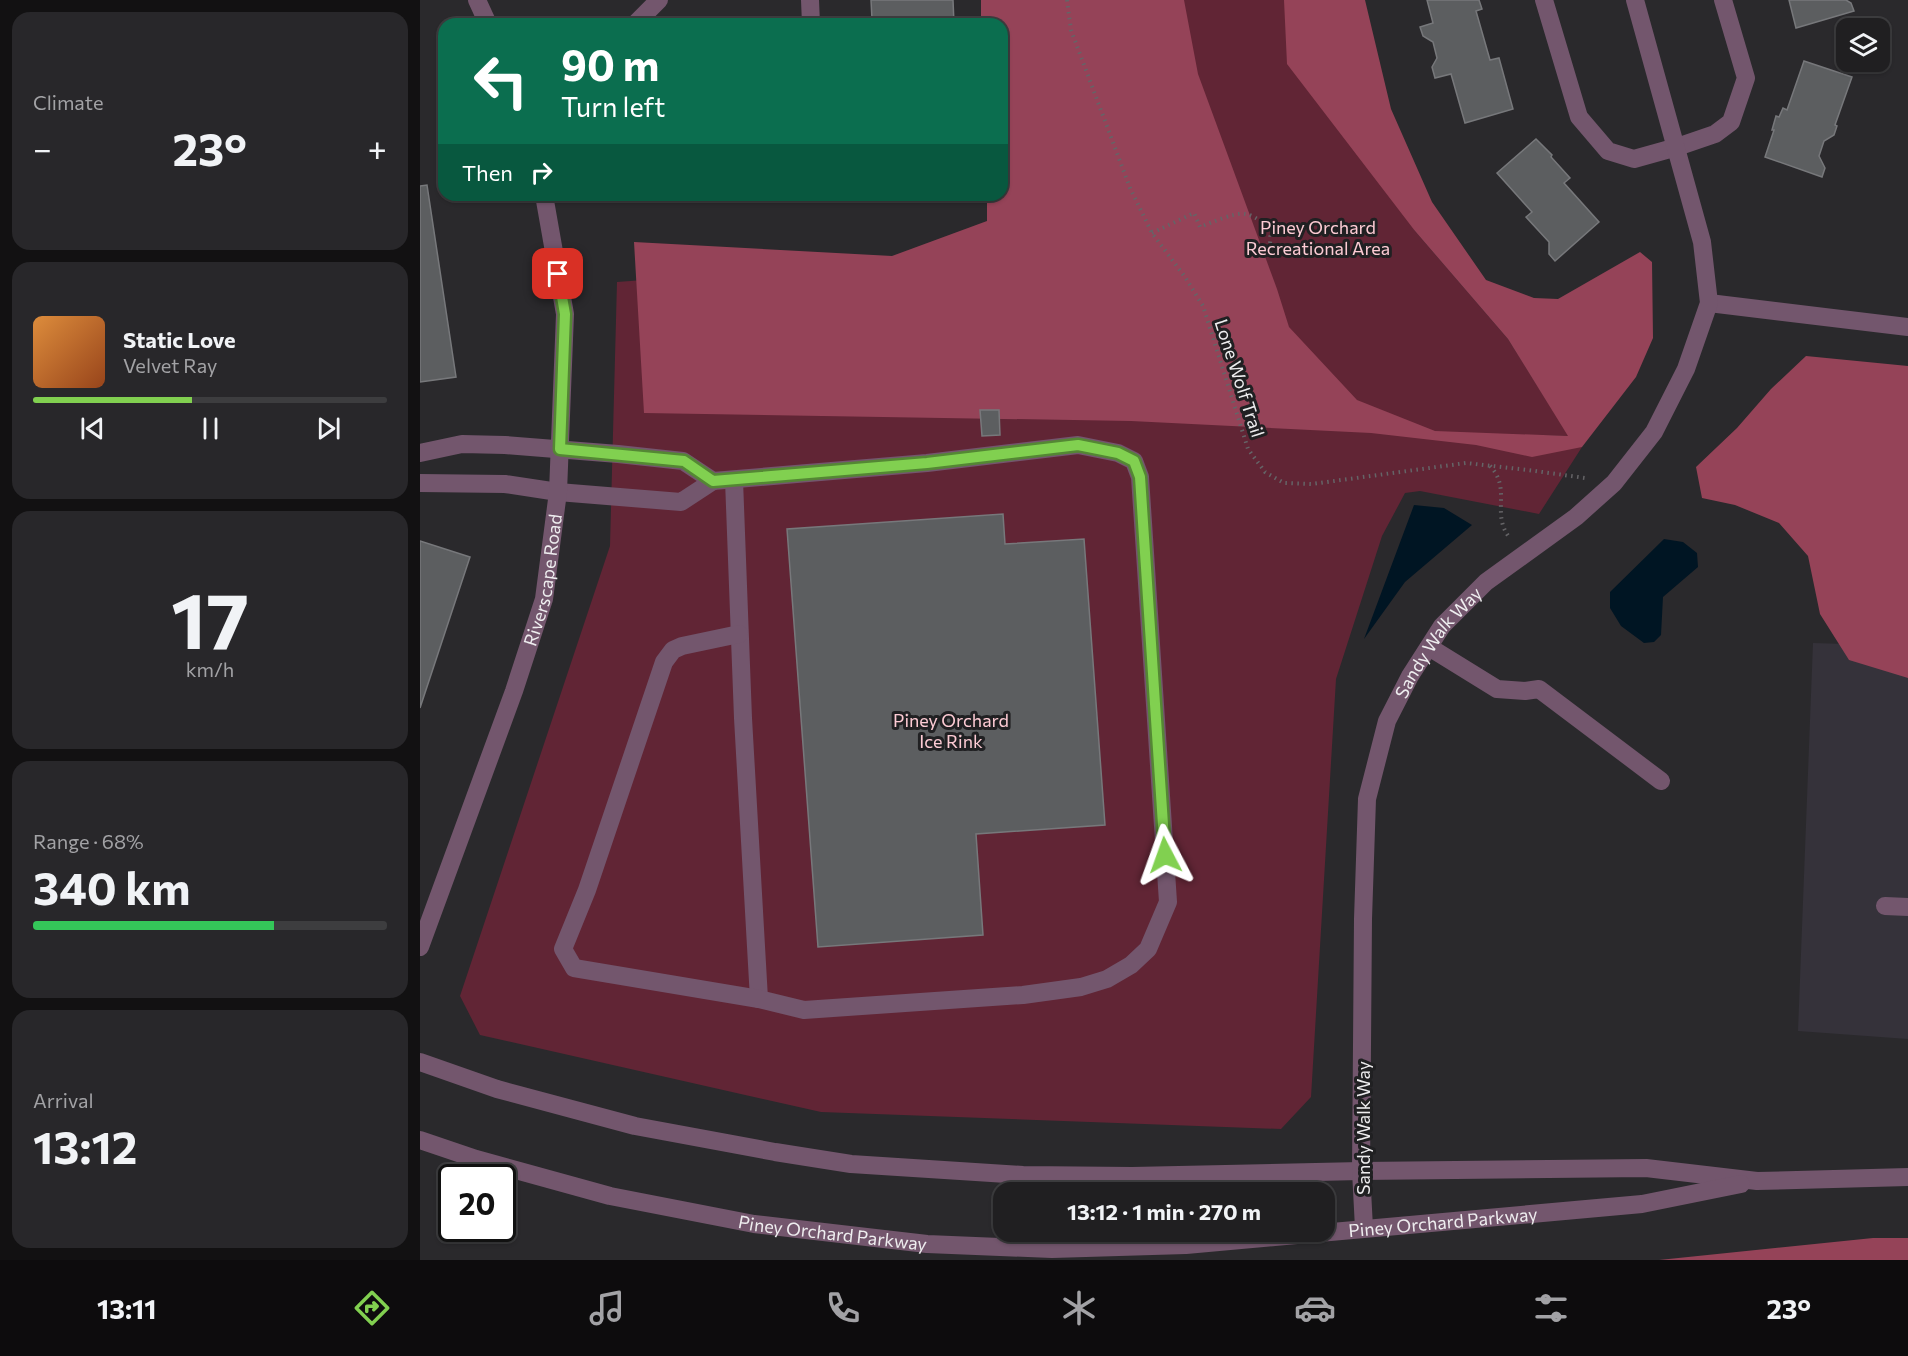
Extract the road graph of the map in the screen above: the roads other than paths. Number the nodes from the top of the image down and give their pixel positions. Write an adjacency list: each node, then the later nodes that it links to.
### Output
1 (477, 0): 7 (street)
2 (659, 0): 8 (street)
3 (810, 0): 9 (street)
4 (1544, 0): 10 (street)
5 (1635, 0): 10 (street, Sandy Walk Way)
6 (1723, 0): 10 (street)
7 (485, 18)
8 (641, 18)
9 (811, 18)
10 (1677, 147): 12 (street, Sandy Walk Way)
11 (545, 201): 14 (street, Riverscape Road)
12 (1709, 303): 13 (street); 21 (street, Sandy Walk Way)
13 (1908, 327)
14 (560, 449): 15 (street); 17 (street); 19 (street, Riverscape Road)
15 (420, 453)
16 (734, 480): 17 (street); 20 (street); 26 (street)
17 (713, 481): 19 (street)
18 (420, 483): 19 (street)
19 (558, 492): 25 (street, Riverscape Road)
20 (739, 634): 26 (street); 26 (street)
21 (1429, 647): 22 (street); 29 (street, Sandy Walk Way)
22 (1661, 781)
23 (1885, 906): 24 (street)
24 (1908, 907)
25 (420, 947)
26 (759, 999)
27 (420, 1062): 29 (street, Piney Orchard Parkway)
28 (420, 1140): 32 (street, Piney Orchard Parkway)
29 (1361, 1171): 31 (street, Piney Orchard Parkway); 32 (street, Sandy Walk Way)
30 (1908, 1177): 31 (street, Piney Orchard Parkway)
31 (1757, 1181): 32 (street, Piney Orchard Parkway)
32 (1364, 1228)

